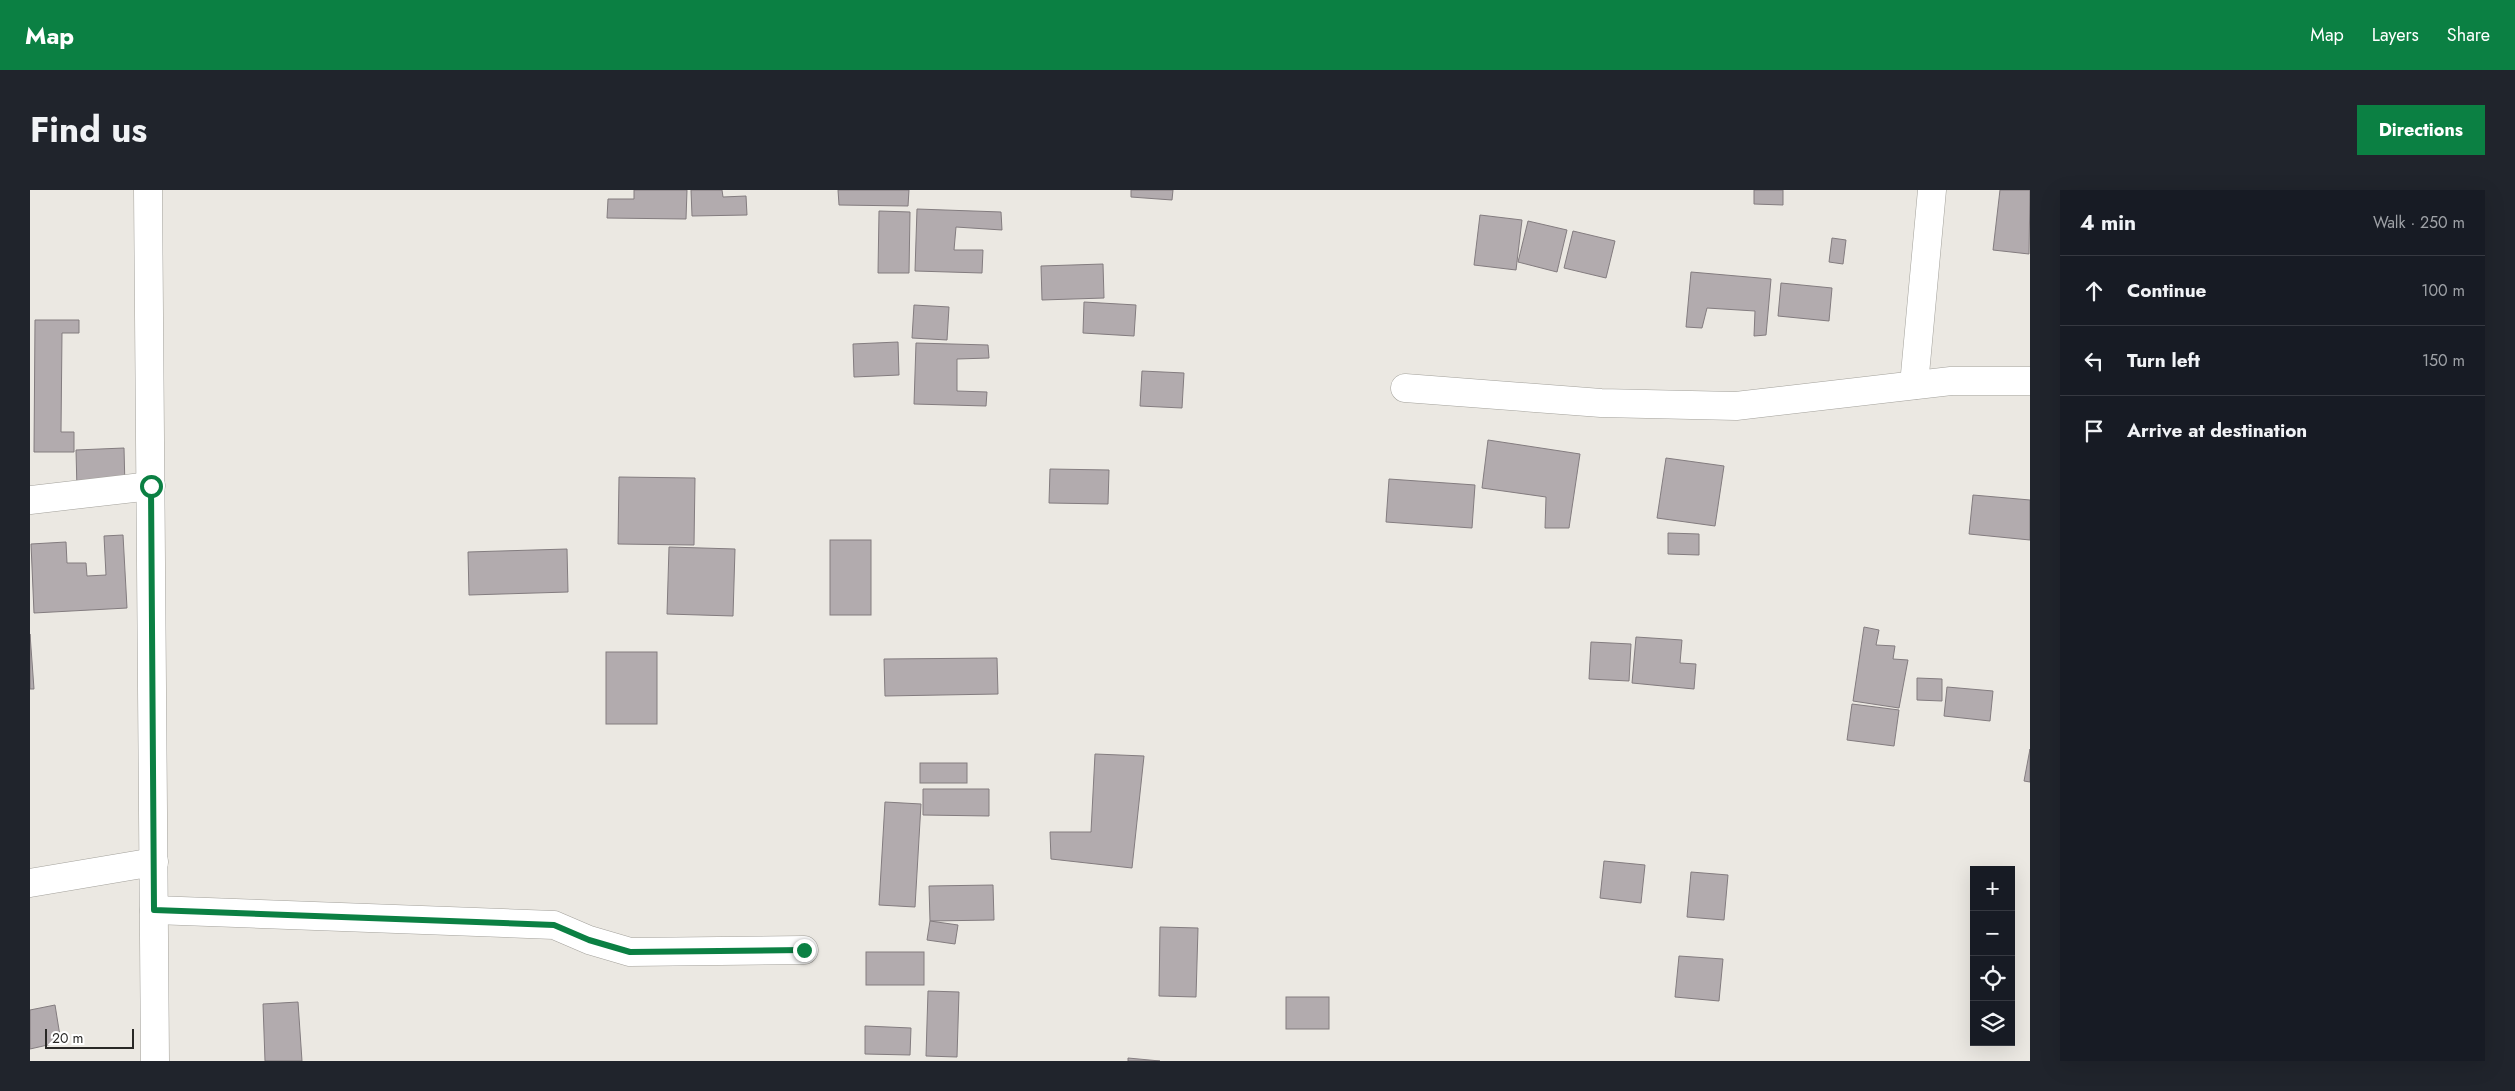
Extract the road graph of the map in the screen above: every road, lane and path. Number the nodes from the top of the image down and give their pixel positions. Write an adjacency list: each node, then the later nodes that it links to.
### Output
1 (148, 190): 6 (street)
2 (1932, 190): 4 (street)
3 (2030, 381): 4 (street)
4 (1914, 385): 5 (street)
5 (1405, 388)
6 (151, 486): 7 (street); 8 (street)
7 (30, 500)
8 (154, 862): 9 (street); 10 (street)
9 (30, 883)
10 (154, 910): 11 (street); 12 (street)
11 (804, 950)
12 (155, 1061)

